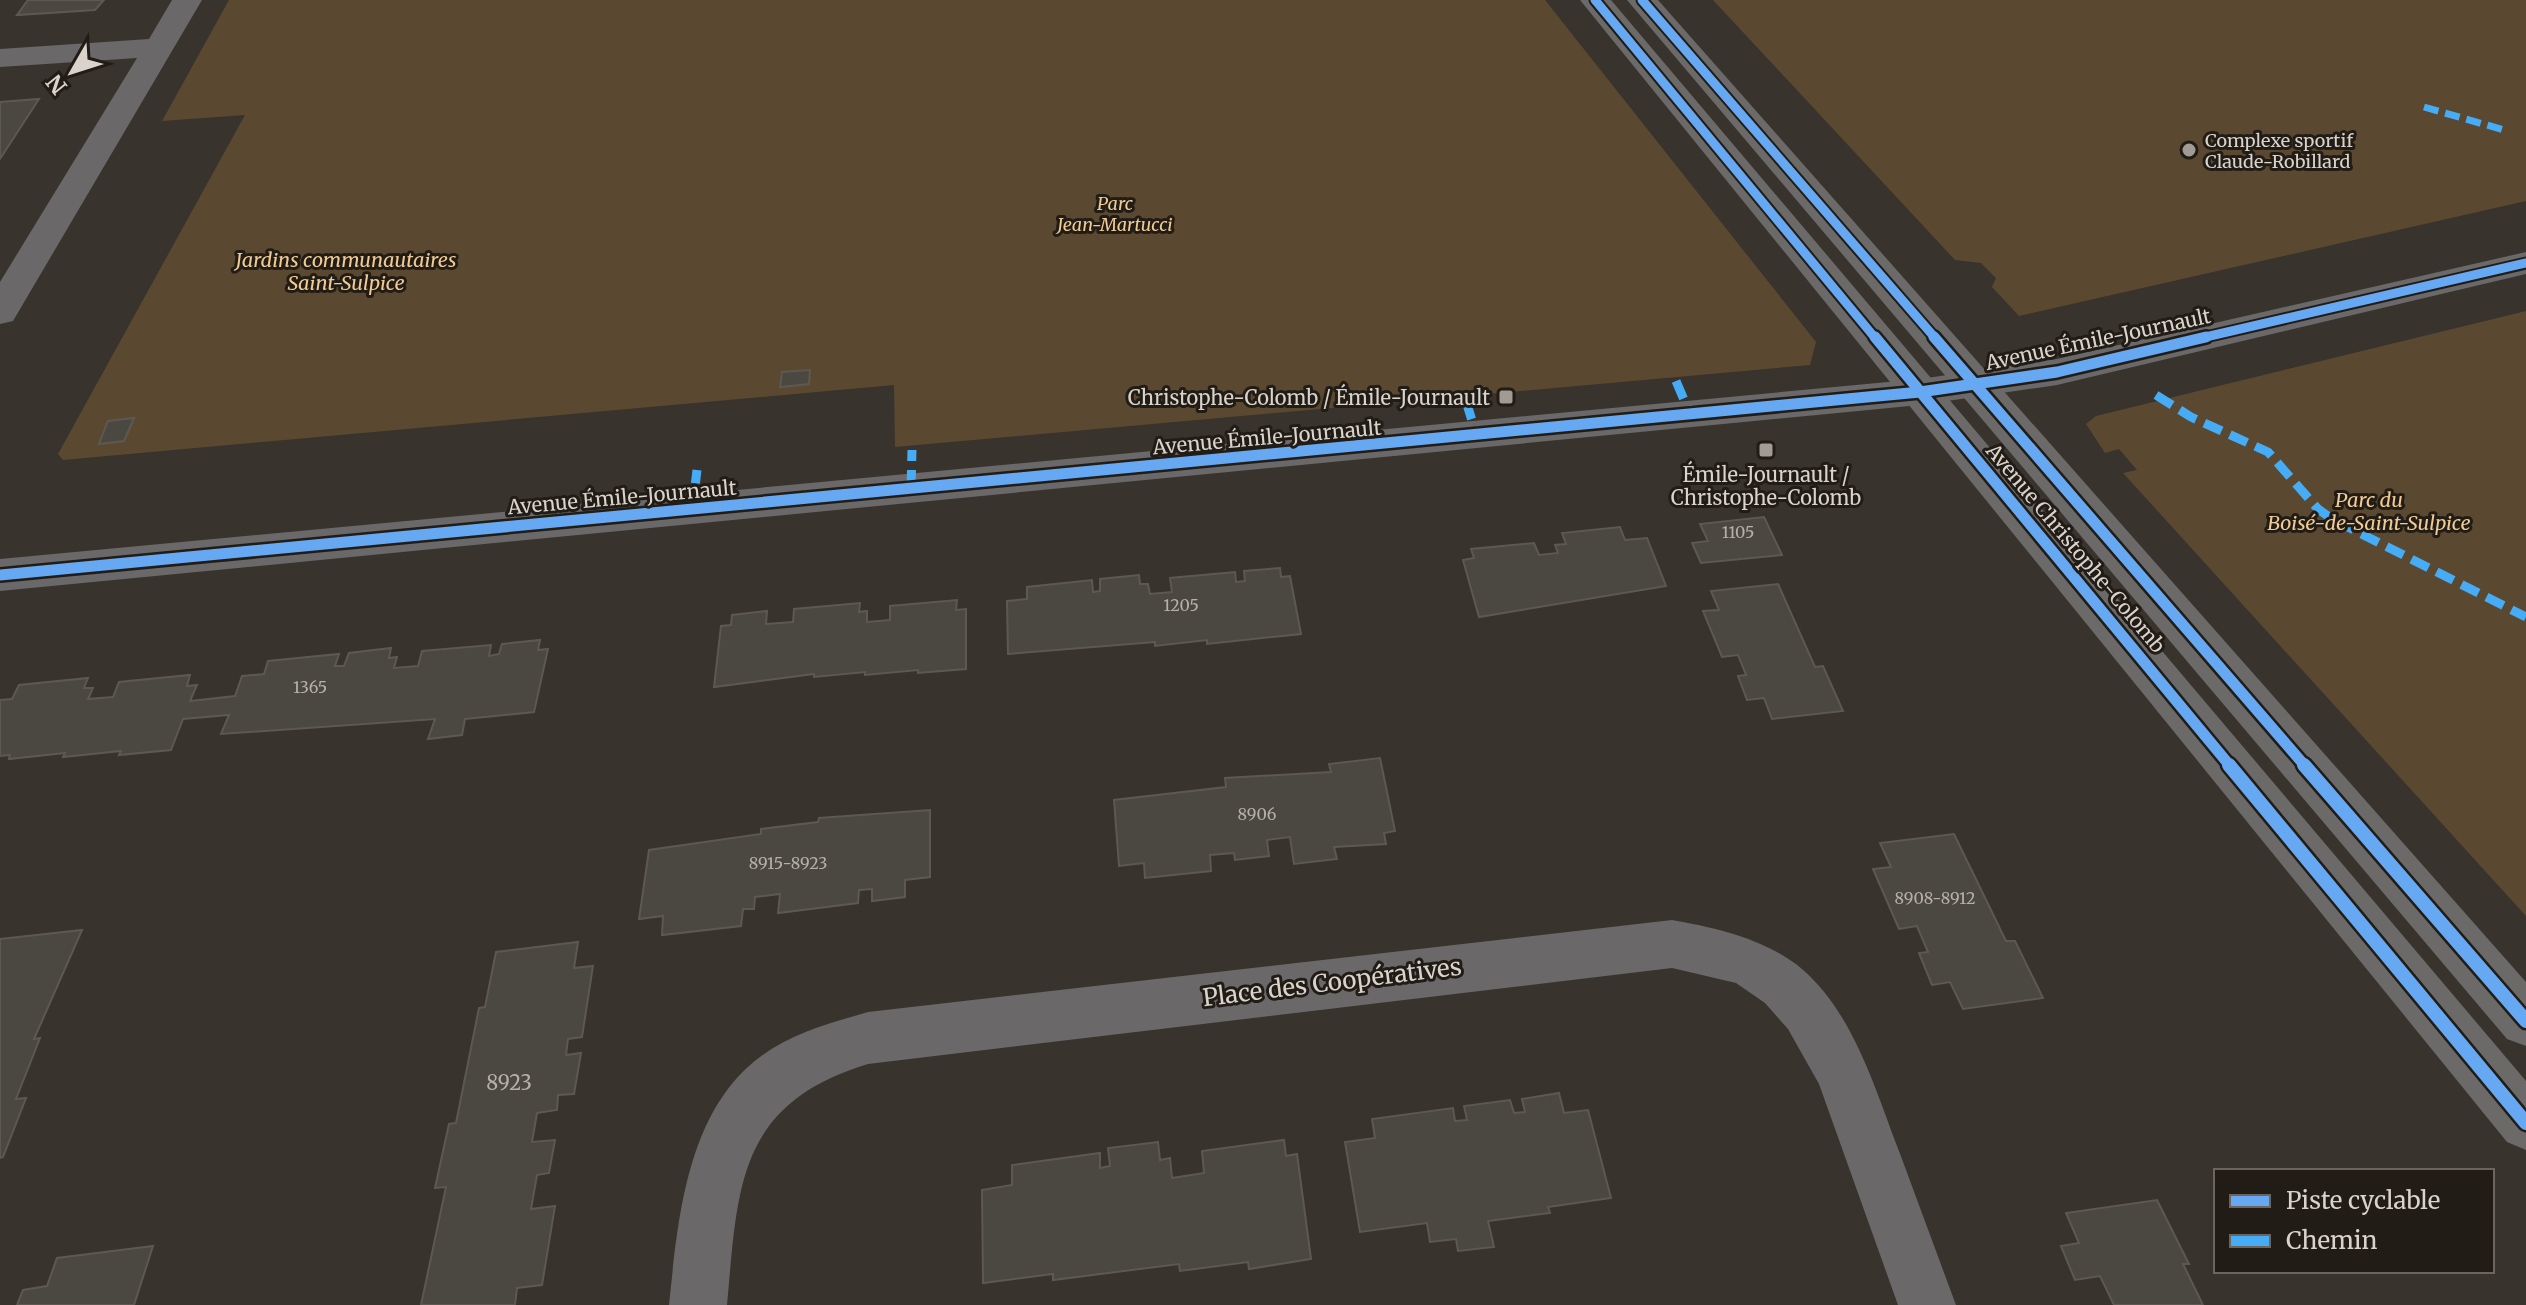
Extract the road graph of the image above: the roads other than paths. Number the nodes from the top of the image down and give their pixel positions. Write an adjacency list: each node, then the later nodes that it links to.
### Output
1 (187, 0): 4 (street)
2 (1595, 0): 9 (main road, Avenue Christophe-Colomb)
3 (1642, 0): 8 (main road, Avenue Christophe-Colomb)
4 (159, 47): 5 (street); 7 (street)
5 (0, 58)
6 (2526, 263): 8 (street, Avenue Émile-Journault)
7 (0, 312)
8 (1976, 385): 9 (street, Avenue Émile-Journault); 11 (main road, Avenue Christophe-Colomb)
9 (1920, 392): 10 (street, Avenue Émile-Journault); 12 (main road, Avenue Christophe-Colomb)
10 (0, 575)
11 (2526, 1021)
12 (2526, 1123)
13 (698, 1305): 14 (street, Place des Coopératives)
14 (1927, 1305)

